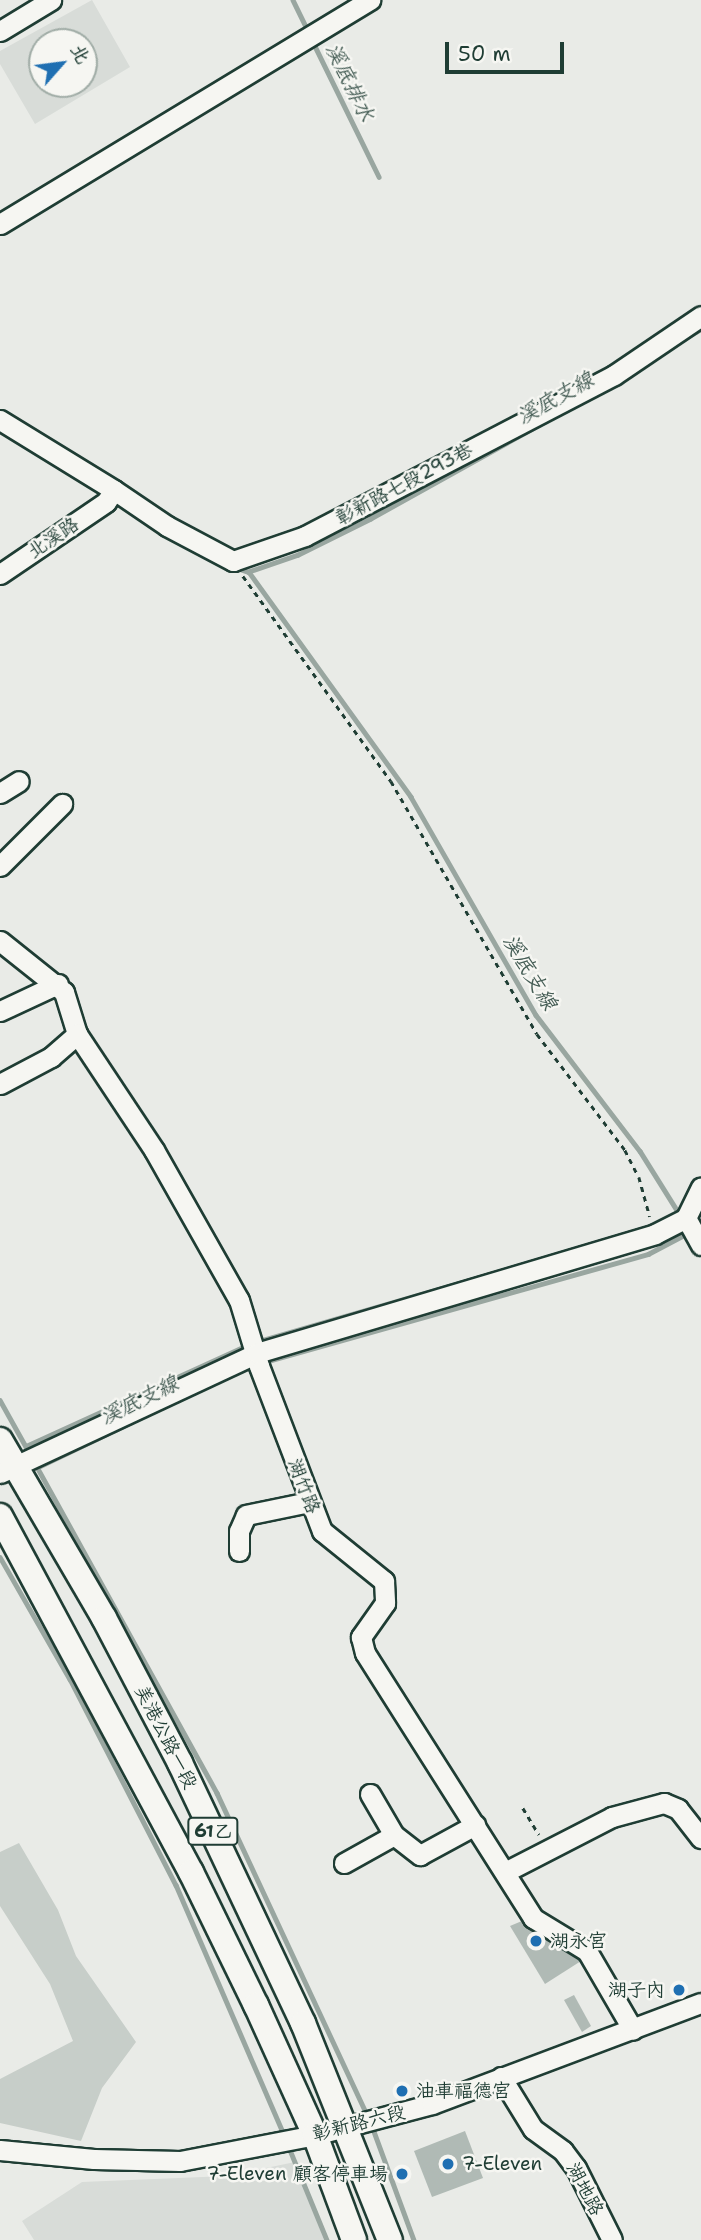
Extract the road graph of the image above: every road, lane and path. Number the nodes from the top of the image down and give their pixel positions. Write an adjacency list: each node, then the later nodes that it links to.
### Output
1 (51, 0): 3 (street)
2 (370, 0): 4 (street)
3 (0, 31)
4 (0, 224)
5 (701, 316): 8 (street, 彰新路七段293巷)
6 (0, 420): 7 (street)
7 (110, 496): 8 (street); 9 (street, 北溪路)
8 (233, 561): 21 (path)
9 (0, 574)
10 (19, 781): 11 (street)
11 (0, 793)
12 (62, 804): 13 (street)
13 (0, 866)
14 (0, 941): 15 (street, 湖竹路)
15 (58, 984): 16 (street); 17 (street, 湖竹路)
16 (0, 1011)
17 (77, 1034): 18 (street); 23 (street, 湖竹路)
18 (0, 1084)
19 (701, 1187): 20 (street)
20 (686, 1218): 21 (street); 22 (street)
21 (655, 1234): 23 (street)
22 (701, 1245)
23 (257, 1353): 25 (street); 26 (street, 湖竹路)
24 (0, 1440): 25 (main road, 美港公路一段 / 61乙)
25 (8, 1469): 40 (main road, 美港公路一段 / 61乙)
26 (309, 1502): 28 (street); 31 (street, 湖竹路)
27 (0, 1516): 41 (main road, 美港公路一段 / 61乙)
28 (239, 1551)
29 (370, 1794): 32 (street)
30 (523, 1808): 34 (path)
31 (475, 1825): 32 (street); 36 (street, 湖竹路)
32 (394, 1835): 35 (street)
33 (701, 1838): 34 (street)
34 (547, 1850): 36 (street)
35 (344, 1863)
36 (505, 1872): 38 (street, 湖竹路)
37 (701, 2003): 38 (street, 彰新路六段)
38 (633, 2029): 39 (street, 彰新路六段)
39 (501, 2077): 40 (street, 彰新路六段); 45 (street, 湖地路)
40 (348, 2127): 41 (street, 彰新路六段); 44 (main road, 美港公路一段 / 61乙)
41 (315, 2135): 42 (street, 彰新路六段); 43 (main road, 美港公路一段 / 61乙)
42 (0, 2150)
43 (354, 2240)
44 (390, 2240)
45 (612, 2240)

